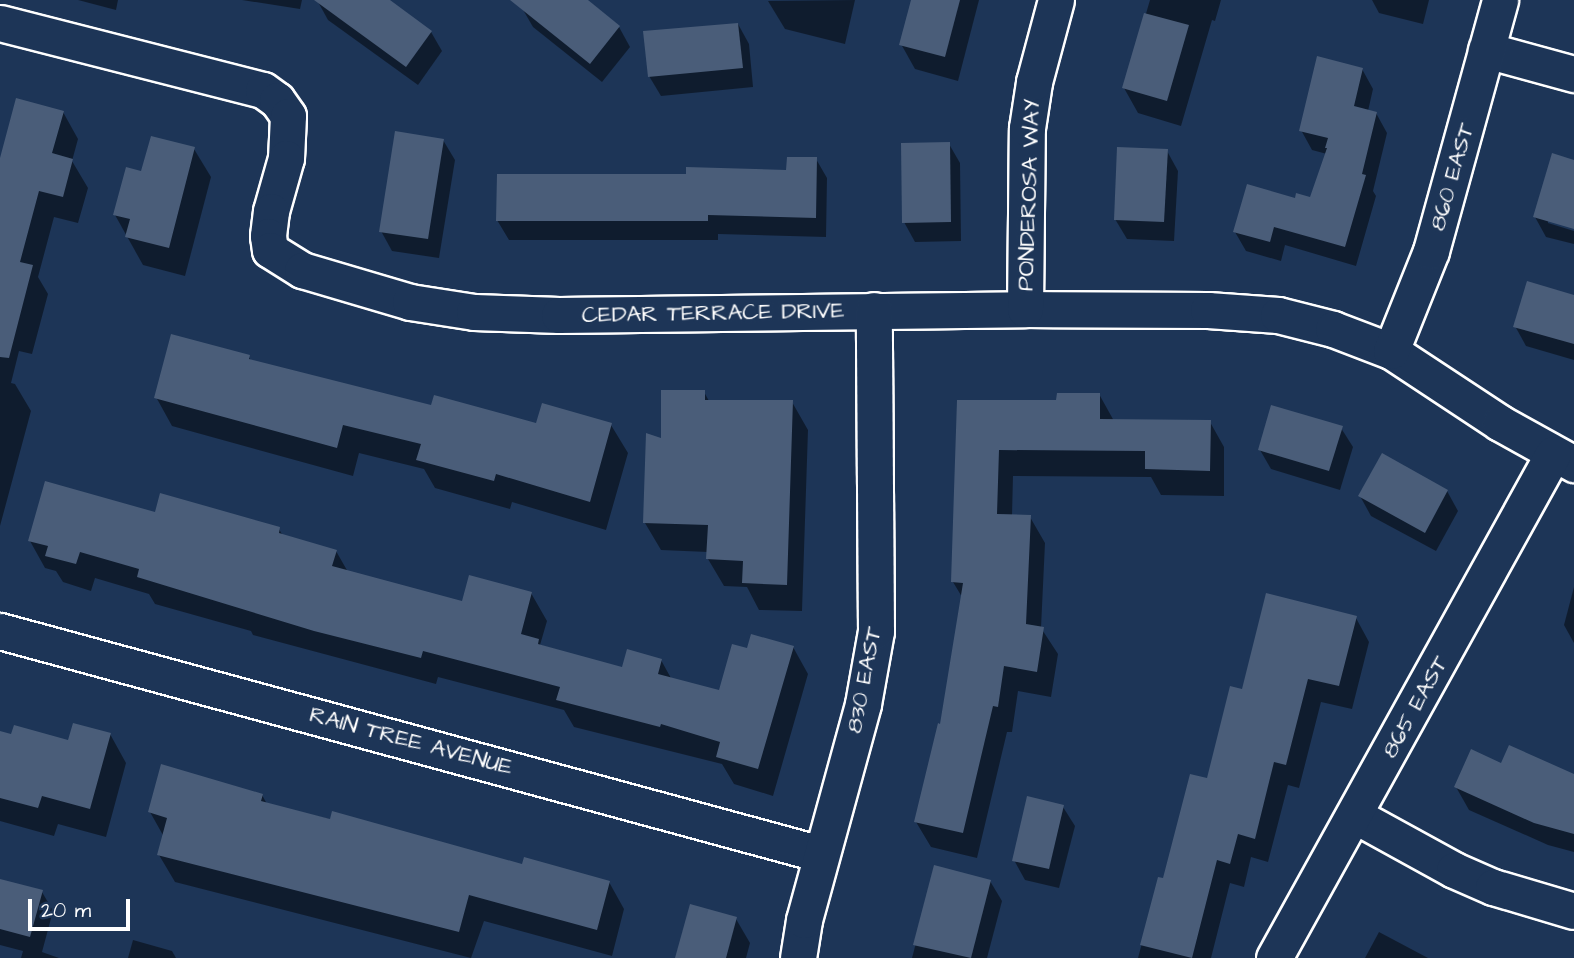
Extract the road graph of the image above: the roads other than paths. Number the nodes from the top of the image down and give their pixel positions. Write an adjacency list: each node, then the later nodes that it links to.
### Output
1 (1056, 0): 6 (street, PONDEROSA WAY)
2 (1500, 0): 4 (street, 860 EAST)
3 (0, 23): 7 (street, CEDAR TERRACE DRIVE)
4 (1486, 50): 5 (street); 8 (street, 860 EAST)
5 (1574, 74)
6 (1025, 309): 7 (street, CEDAR TERRACE DRIVE); 8 (street, CEDAR TERRACE DRIVE)
7 (874, 310): 12 (street, 830 EAST)
8 (1391, 351): 9 (street, CEDAR TERRACE DRIVE)
9 (1564, 459): 11 (street, 865 EAST)
10 (0, 631): 12 (street, RAIN TREE AVENUE)
11 (1354, 815): 13 (street); 15 (street, 865 EAST)
12 (821, 854): 14 (street, 830 EAST)
13 (1574, 911)
14 (798, 958)
15 (1274, 958)

